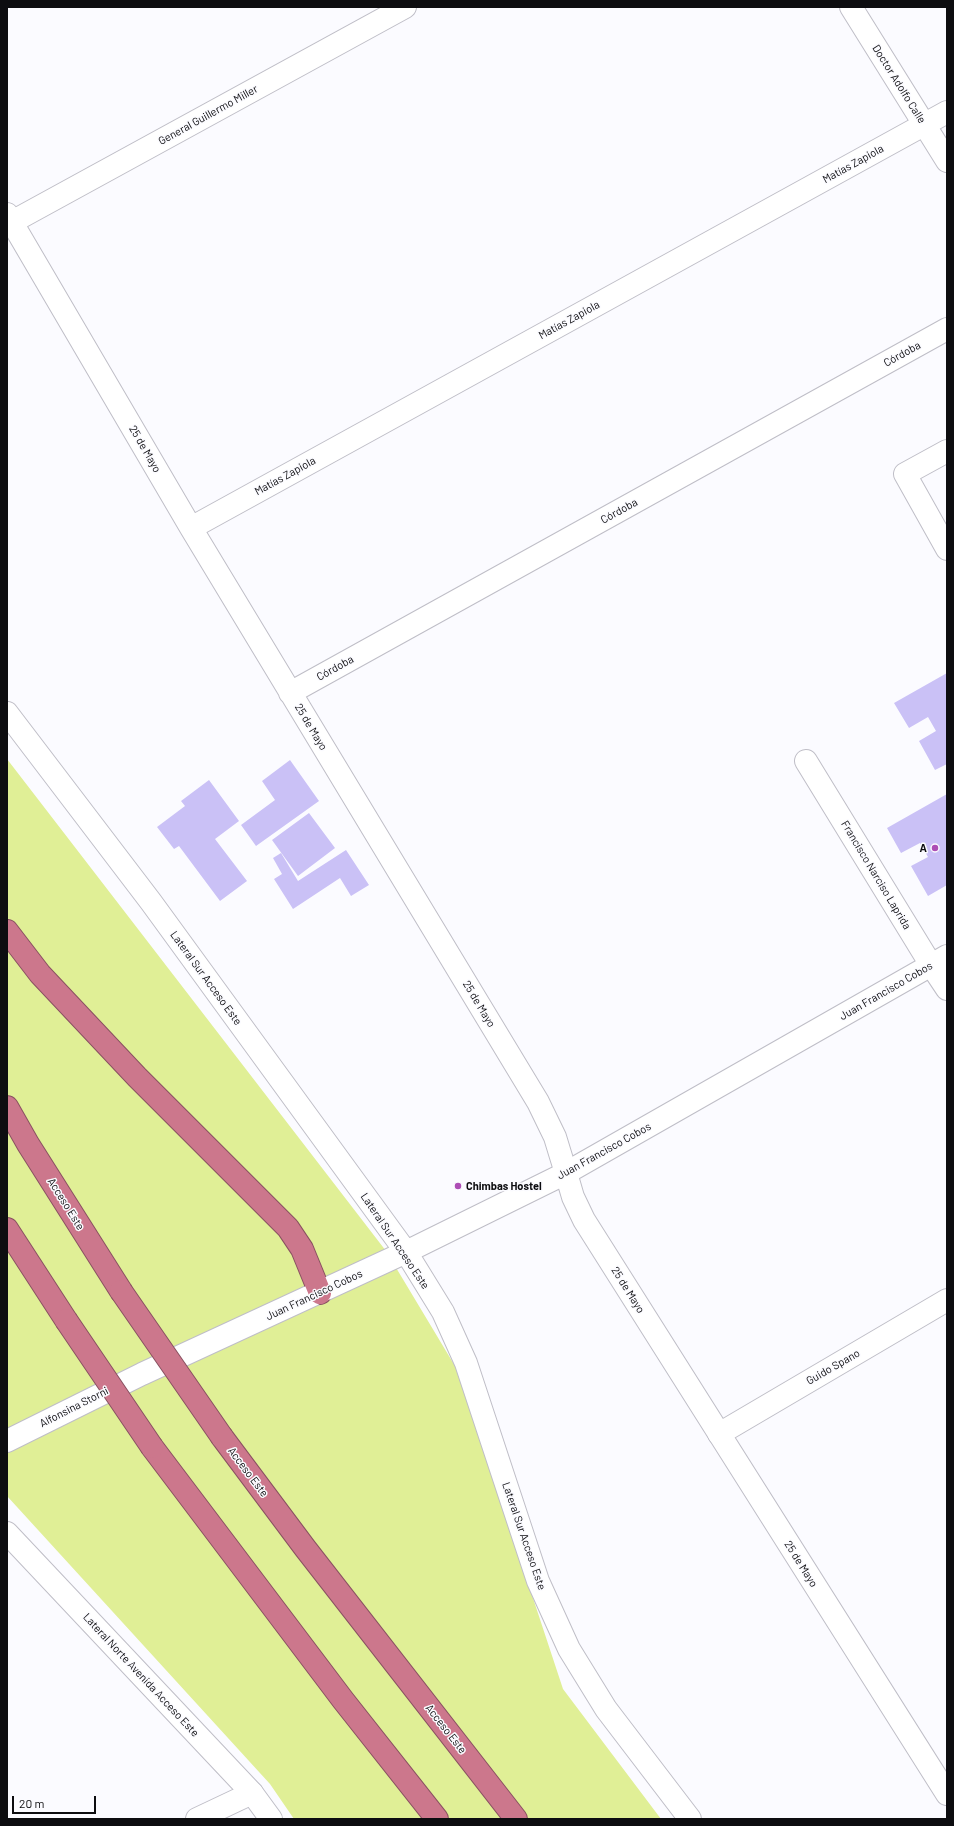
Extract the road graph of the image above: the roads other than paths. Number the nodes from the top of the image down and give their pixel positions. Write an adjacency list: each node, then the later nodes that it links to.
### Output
1 (405, 7): 6 (street, General Guillermo Miller)
2 (851, 7): 4 (street, Doctor Adolfo Calle)
3 (947, 112): 4 (street, Matías Zapiola)
4 (925, 124): 5 (street, Doctor Adolfo Calle); 9 (street, Matías Zapiola)
5 (947, 161)
6 (10, 218): 9 (street, 25 de Mayo)
7 (947, 329): 11 (street, Córdoba)
8 (947, 451): 10 (street)
9 (191, 528): 11 (street, 25 de Mayo)
10 (947, 549)
11 (290, 693): 18 (street, 25 de Mayo)
12 (7, 713): 20 (street, Lateral Sur Acceso Este)
13 (806, 760): 15 (street, Francisco Narciso Laprida)
14 (7, 931): 21 (highway)
15 (939, 961): 16 (street, Francisco Narciso Laprida); 18 (street, Juan Francisco Cobos)
16 (947, 989)
17 (7, 1107): 34 (highway, Acceso Este, bridge)
18 (566, 1173): 20 (street, Juan Francisco Cobos); 24 (street, 25 de Mayo)
19 (7, 1229): 27 (highway, bridge)
20 (406, 1252): 21 (street, Juan Francisco Cobos); 35 (street, Lateral Sur Acceso Este)
21 (320, 1293): 23 (street, Juan Francisco Cobos)
22 (947, 1300): 24 (street, Guido Spano)
23 (142, 1374): 25 (street, Alfonsina Storni)
24 (718, 1434): 29 (street, 25 de Mayo)
25 (7, 1441)
26 (7, 1533): 28 (street, Lateral Norte Avenida Acceso Este)
27 (343, 1700): 32 (highway); 33 (highway)
28 (252, 1793): 30 (street); 31 (street, Lateral Norte Avenida Acceso Este)
29 (947, 1794)
30 (197, 1819)
31 (271, 1819)
32 (427, 1819)
33 (437, 1819)
34 (516, 1819)
35 (690, 1819)

